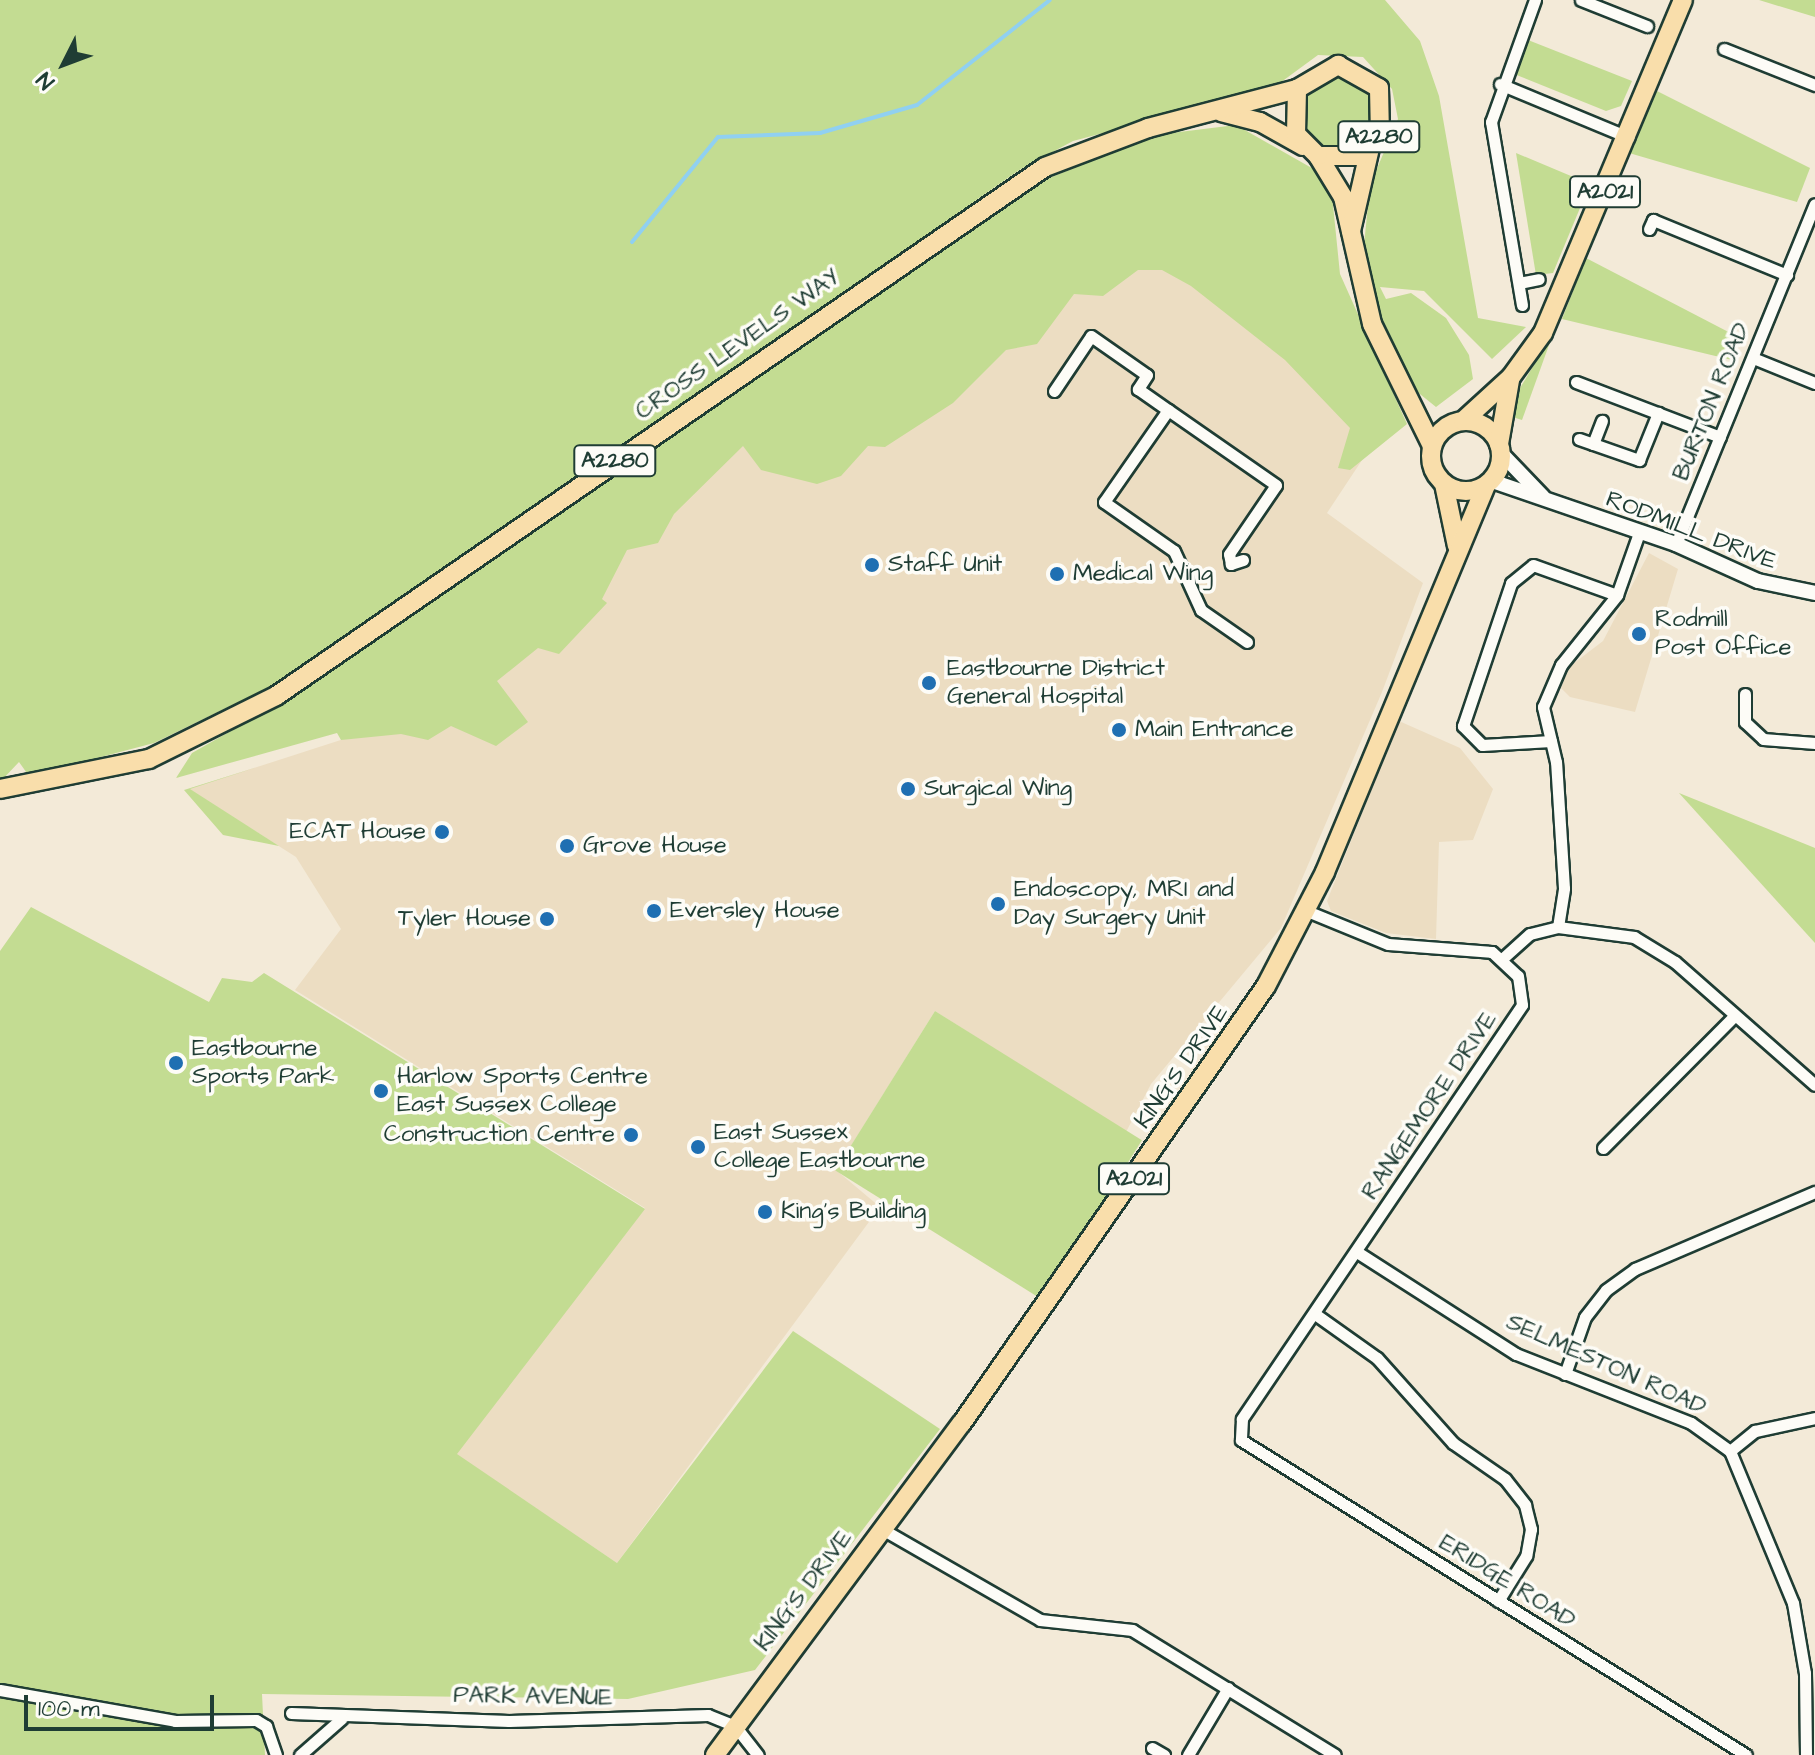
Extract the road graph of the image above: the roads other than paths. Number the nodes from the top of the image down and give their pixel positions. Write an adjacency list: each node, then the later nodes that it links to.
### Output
1 (1535, 0): 6 (street)
2 (1581, 0): 4 (street)
3 (1683, 0): 10 (main road, A2021)
4 (1647, 26)
5 (1724, 49): 7 (street)
6 (1500, 84): 10 (street); 18 (street)
7 (1815, 85)
8 (1297, 89): 9 (main road, CROSS LEVELS WAY / A2280); 11 (main road, CROSS LEVELS WAY / A2280); 12 (main road, CROSS LEVELS WAY / A2280)
9 (1221, 112): 12 (main road, CROSS LEVELS WAY / A2280); 48 (main road, CROSS LEVELS WAY / A2280)
10 (1628, 137): 21 (main road, A2021)
11 (1370, 148): 12 (main road, A2280); 15 (main road, CROSS LEVELS WAY / A2280)
12 (1312, 152): 15 (main road, CROSS LEVELS WAY / A2280)
13 (1815, 204): 16 (street, BURTON ROAD)
14 (1649, 229): 16 (street)
15 (1349, 237): 25 (main road, CROSS LEVELS WAY / A2280)
16 (1787, 275): 20 (street, BURTON ROAD)
17 (1539, 279): 18 (street)
18 (1519, 283): 19 (street)
19 (1522, 305)
20 (1753, 358): 23 (street); 30 (street, BURTON ROAD)
21 (1511, 377): 29 (main road, A2021); 34 (main road, A2021)
22 (1576, 382): 27 (street)
23 (1815, 383)
24 (1054, 391): 26 (street)
25 (1414, 405): 29 (main road); 33 (main road, CROSS LEVELS WAY / A2280)
26 (1168, 410): 41 (street); 44 (street)
27 (1658, 413): 30 (street); 32 (street)
28 (1602, 421): 32 (street)
29 (1460, 422): 33 (main road); 34 (main road)
30 (1720, 437): 39 (street, BURTON ROAD)
31 (1579, 439): 32 (street)
32 (1593, 444)
33 (1432, 446): 36 (main road)
34 (1500, 449): 35 (main road); 37 (street, RODMILL DRIVE)
35 (1489, 483): 36 (main road); 37 (street, RODMILL DRIVE); 40 (main road, A2021)
36 (1444, 484): 40 (main road)
37 (1553, 504): 38 (street, RODMILL DRIVE)
38 (1639, 533): 39 (street, RODMILL DRIVE); 43 (street)
39 (1676, 544): 42 (street, RODMILL DRIVE)
40 (1458, 548): 49 (main road, KING'S DRIVE / A2021)
41 (1243, 560)
42 (1815, 593)
43 (1617, 595): 46 (street); 46 (street)
44 (1247, 642)
45 (1745, 694): 47 (street)
46 (1551, 741): 50 (street)
47 (1815, 743)
48 (0, 789)
49 (1307, 911): 51 (street); 62 (main road, KING'S DRIVE / A2021)
50 (1558, 927): 51 (street); 52 (street)
51 (1503, 958): 56 (street, RANGEMORE DRIVE)
52 (1734, 1016): 53 (street); 54 (street)
53 (1815, 1085)
54 (1603, 1148)
55 (1815, 1192): 58 (street)
56 (1357, 1252): 57 (street, RANGEMORE DRIVE); 58 (street, SELMESTON ROAD)
57 (1315, 1314): 60 (street, RANGEMORE DRIVE); 63 (street)
58 (1565, 1374): 61 (street, SELMESTON ROAD)
59 (1815, 1418): 61 (street)
60 (1245, 1447): 63 (street, ERIDGE ROAD)
61 (1730, 1451): 78 (street)
62 (882, 1529): 64 (street); 68 (main road, KING'S DRIVE / A2021)
63 (1498, 1601): 77 (street, ERIDGE ROAD)
64 (1228, 1688): 75 (street); 76 (street)
65 (0, 1690): 70 (street)
66 (291, 1713): 67 (street, PARK AVENUE)
67 (341, 1719): 68 (street, PARK AVENUE); 71 (street)
68 (735, 1726): 72 (main road, KING'S DRIVE / A2021); 73 (street)
69 (1152, 1748): 74 (street)
70 (276, 1755)
71 (300, 1755)
72 (715, 1755)
73 (758, 1755)
74 (1164, 1755)
75 (1188, 1755)
76 (1335, 1755)
77 (1746, 1755)
78 (1806, 1755)

